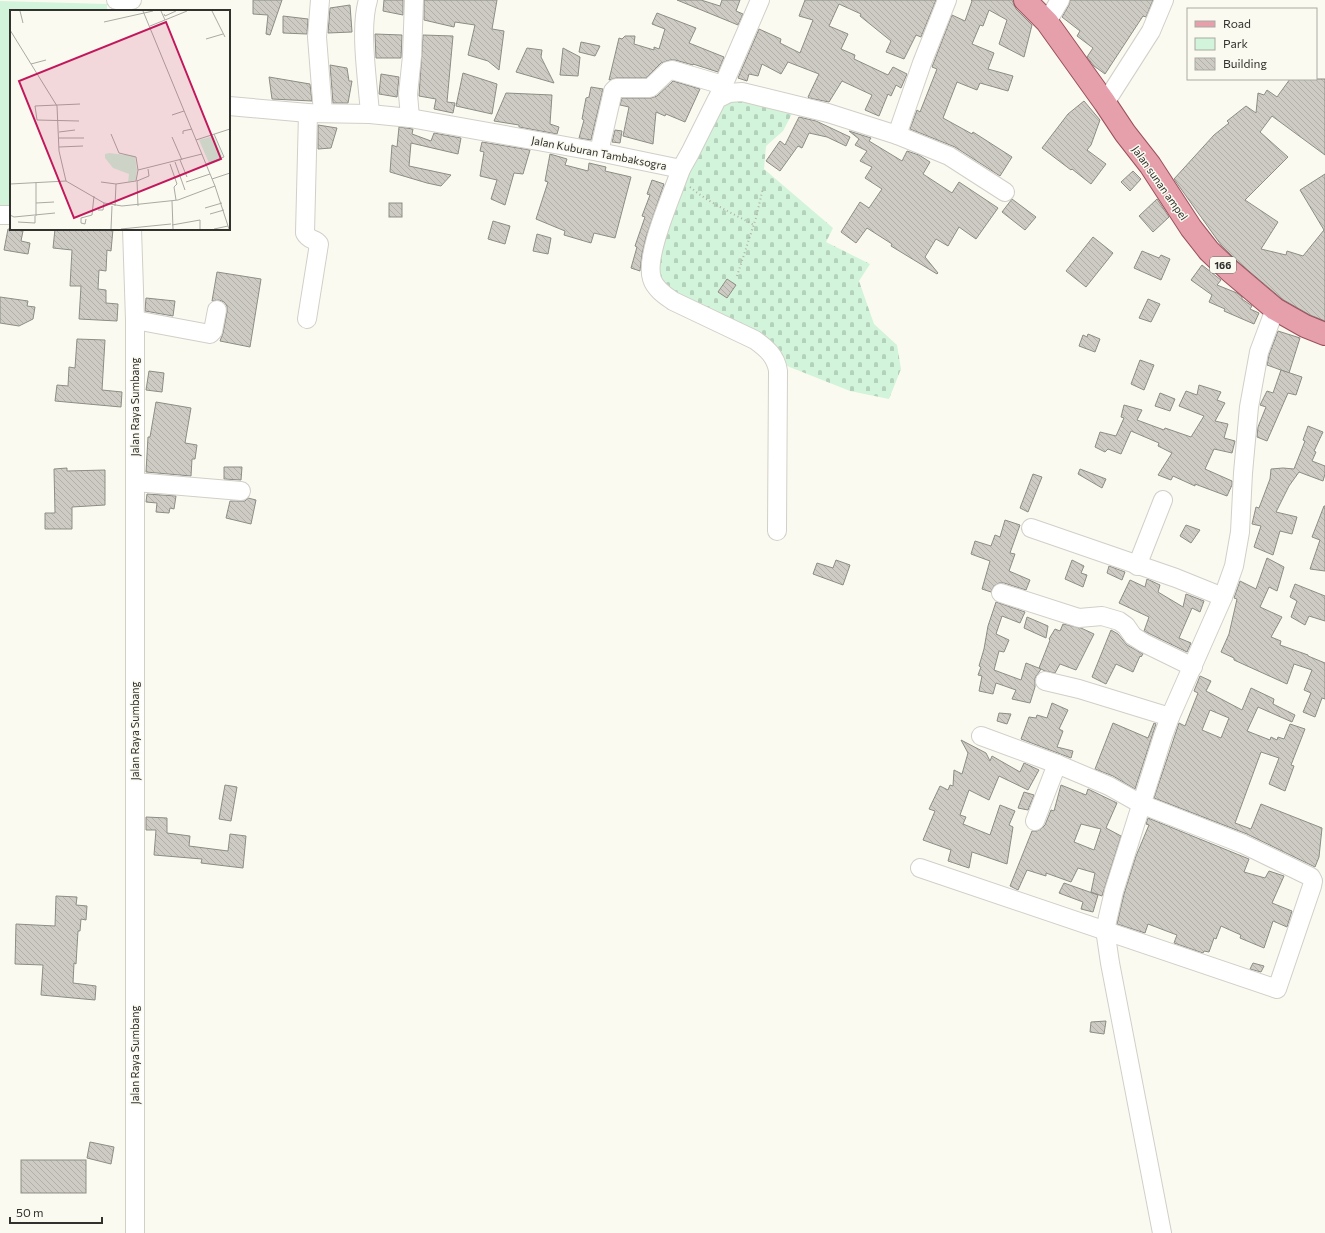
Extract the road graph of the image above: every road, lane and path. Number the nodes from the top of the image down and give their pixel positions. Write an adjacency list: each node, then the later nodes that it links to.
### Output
1 (116, 0): 2 (street)
2 (132, 0)
3 (320, 0): 15 (street)
4 (368, 0): 16 (street)
5 (414, 0): 17 (street)
6 (760, 0): 12 (street, Jalan Kuburan Tambaksogra)
7 (948, 0): 18 (street)
8 (1025, 0): 11 (main road, Jalan sunan ampel / 166)
9 (1060, 0): 11 (street)
10 (1164, 0): 14 (street)
11 (1046, 21): 14 (main road, Jalan sunan ampel / 166)
12 (720, 92): 18 (street); 19 (street); 20 (street, Jalan Kuburan Tambaksogra)
13 (230, 106): 15 (street, Jalan Kuburan Tambaksogra)
14 (1107, 107): 26 (main road, Jalan sunan ampel / 166)
15 (315, 113): 16 (street, Jalan Kuburan Tambaksogra); 28 (street)
16 (370, 114): 17 (street, Jalan Kuburan Tambaksogra)
17 (410, 118): 19 (street, Jalan Kuburan Tambaksogra)
18 (897, 135): 22 (street)
19 (599, 152): 20 (street, Jalan Kuburan Tambaksogra)
20 (680, 171): 23 (path); 35 (street)
21 (763, 188): 23 (path)
22 (1005, 192)
23 (754, 225): 25 (path)
24 (132, 230): 29 (street, Jalan Raya Sumbang)
25 (737, 276)
26 (1275, 309): 30 (main road, Jalan sunan ampel / 166); 38 (street)
27 (217, 310): 29 (street)
28 (307, 319)
29 (135, 320): 31 (street, Jalan Raya Sumbang)
30 (1325, 334)
31 (135, 482): 32 (street); 48 (street, Jalan Raya Sumbang)
32 (242, 490)
33 (1162, 500): 36 (street)
34 (1031, 528): 36 (street)
35 (776, 531)
36 (1137, 566): 38 (street)
37 (1001, 593): 39 (street)
38 (1223, 597): 39 (street)
39 (1193, 667): 41 (street)
40 (1045, 681): 41 (street)
41 (1170, 717): 44 (street)
42 (981, 736): 43 (street)
43 (1057, 764): 44 (street); 45 (street)
44 (1141, 804): 47 (street); 47 (street)
45 (1035, 821)
46 (920, 868): 47 (street)
47 (1106, 931): 49 (street)
48 (135, 1233)
49 (1162, 1233)

